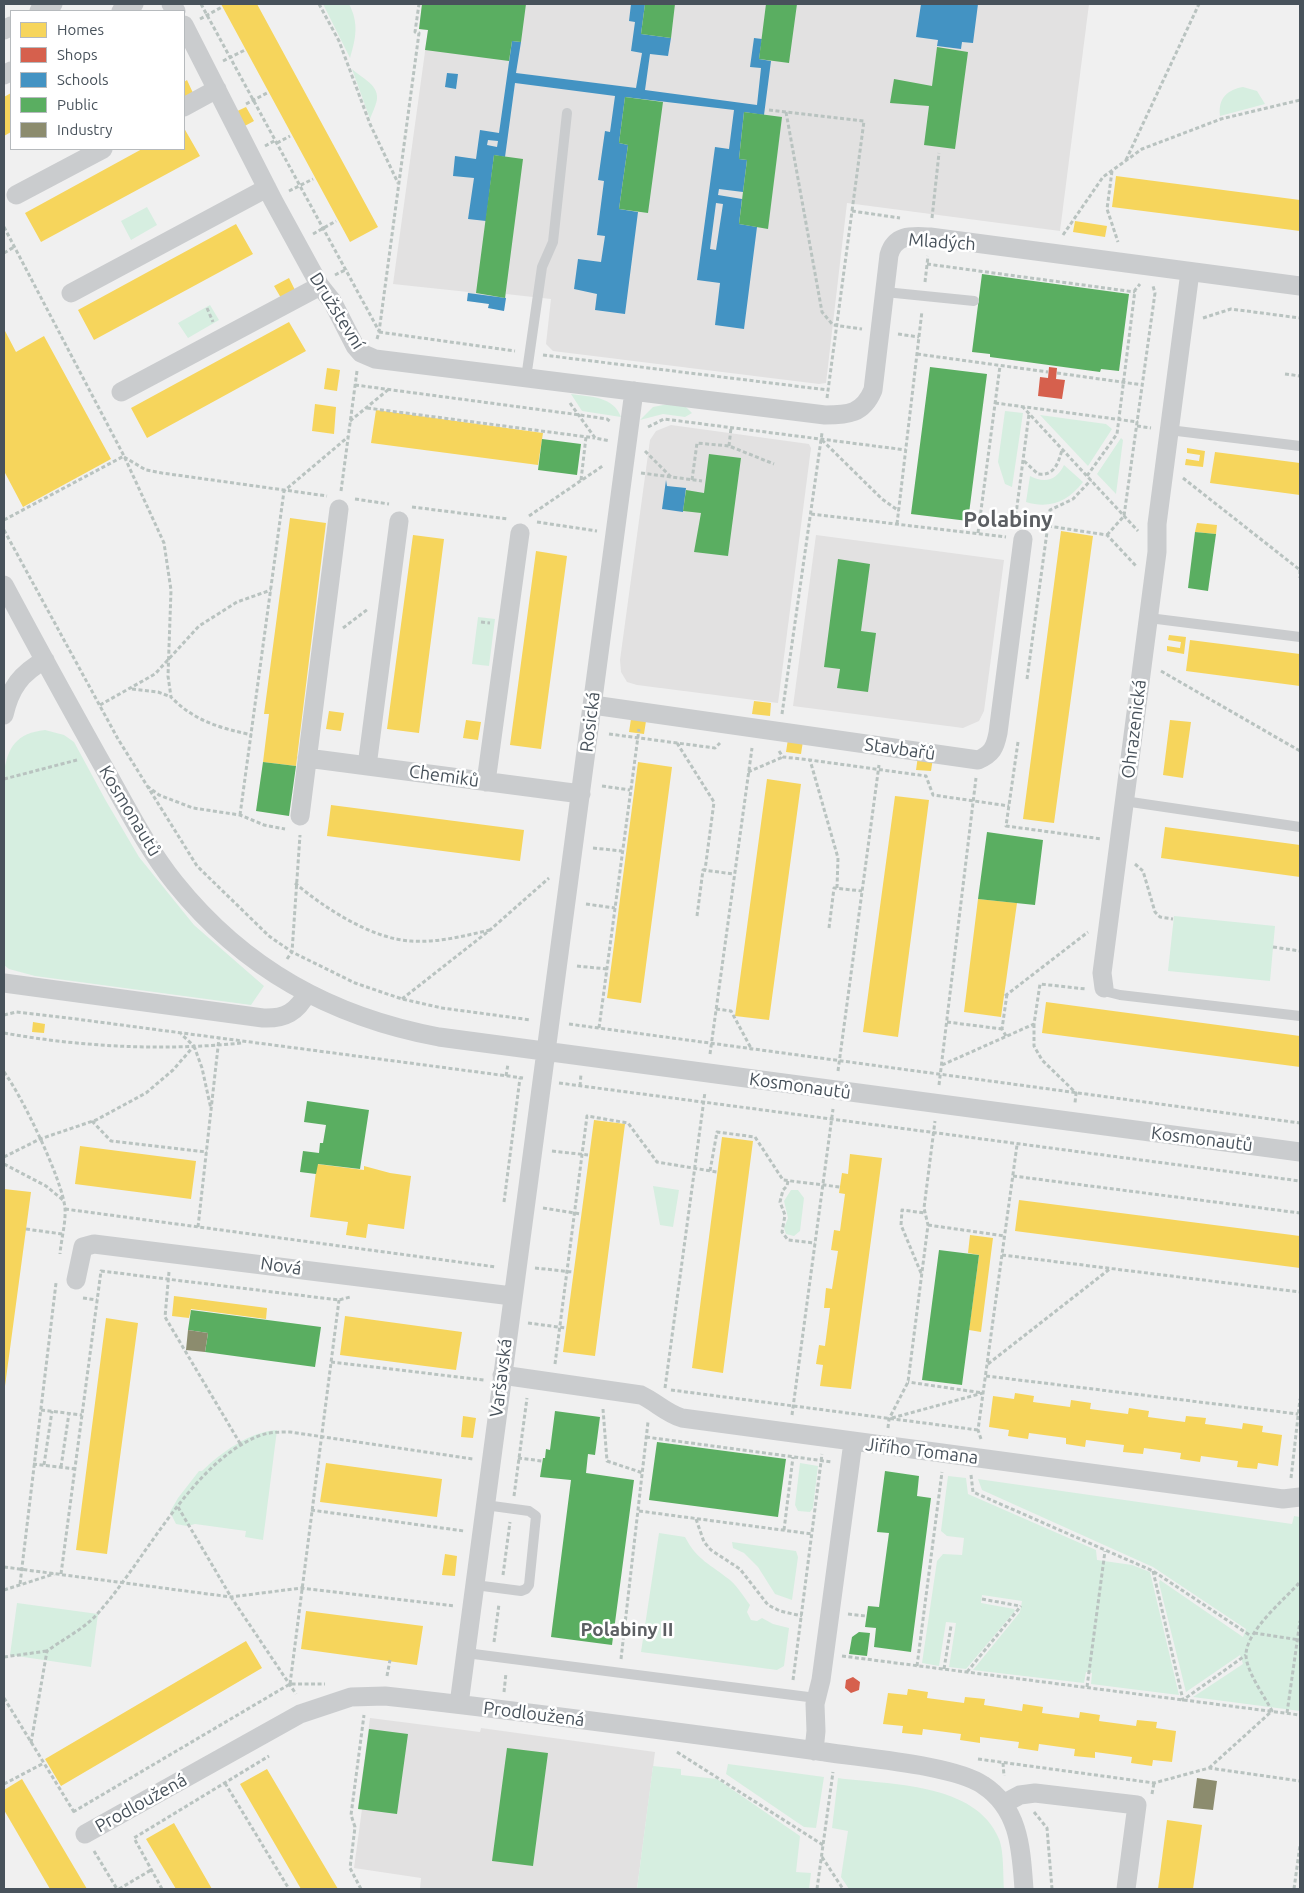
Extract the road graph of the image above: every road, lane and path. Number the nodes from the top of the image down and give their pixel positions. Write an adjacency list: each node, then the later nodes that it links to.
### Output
1 (53, 4): 7 (street)
2 (134, 4): 8 (street)
3 (201, 4): 11 (path)
4 (319, 4): 29 (path)
5 (418, 4): 29 (path)
6 (1199, 4): 26 (path)
7 (41, 10)
8 (123, 10)
9 (185, 27): 12 (street, Družstevní)
10 (245, 50): 11 (path)
11 (230, 57): 12 (path); 15 (path)
12 (208, 69): 13 (street, Družstevní)
13 (217, 89): 17 (street); 20 (street, Družstevní)
14 (267, 92): 15 (path)
15 (254, 100): 20 (path); 23 (path)
16 (1300, 100): 26 (path)
17 (185, 106)
18 (769, 110): 19 (path)
19 (786, 112): 33 (path); 55 (path)
20 (229, 113): 31 (street, Družstevní)
21 (567, 113): 57 (lane)
22 (290, 136): 23 (path)
23 (278, 143): 30 (path)
24 (102, 150): 32 (street)
25 (939, 153): 34 (path)
26 (1126, 161): 27 (path)
27 (1112, 170): 38 (path); 40 (path)
28 (313, 179): 30 (path)
29 (398, 184): 56 (path)
30 (301, 185): 31 (path); 37 (path)
31 (270, 194): 39 (street, Družstevní); 49 (street)
32 (16, 195)
33 (852, 212)
34 (933, 214)
35 (336, 221): 37 (path)
36 (4, 227): 41 (path)
37 (324, 228): 39 (path); 56 (path)
38 (1061, 238)
39 (297, 244): 47 (street, Družstevní)
40 (1119, 246)
41 (14, 247): 42 (path); 95 (path)
42 (4, 253)
43 (927, 264): 51 (path)
44 (1190, 272): 48 (street, Mladých); 50 (street, Mladých); 84 (street, Ohrazenická)
45 (1142, 283): 51 (path)
46 (1150, 285): 68 (path)
47 (320, 286): 64 (street, Družstevní); 72 (street)
48 (1300, 286)
49 (71, 292)
50 (885, 292): 52 (lane); 78 (street, Mladých)
51 (1135, 292): 66 (path)
52 (974, 301)
53 (1231, 309): 54 (path)
54 (1300, 318)
55 (838, 326)
56 (379, 332): 57 (path)
57 (529, 353): 64 (lane); 70 (path)
58 (1000, 366): 60 (path); 73 (path); 93 (path)
59 (357, 370): 67 (path)
60 (1048, 372)
61 (1057, 373): 66 (path)
62 (1285, 374): 63 (path)
63 (1300, 376)
64 (526, 378): 65 (street, Družstevní)
65 (552, 381): 71 (street, Družstevní); 77 (path)
66 (1124, 383): 68 (path); 79 (path)
67 (355, 385): 69 (path); 80 (path)
68 (1143, 385): 81 (path)
69 (389, 390): 75 (path); 77 (path)
70 (828, 390)
71 (634, 391): 78 (street, Mladých); 82 (street, Rosická)
72 (121, 392)
73 (995, 403): 74 (path); 119 (path)
74 (1022, 406): 76 (path); 79 (path)
75 (366, 408): 80 (path); 86 (path)
76 (1030, 414): 94 (path); 96 (path)
77 (580, 415): 82 (path); 87 (path)
78 (825, 415): 88 (path)
79 (1119, 420): 81 (path); 101 (path)
80 (350, 421): 85 (path)
81 (1138, 422): 112 (path)
82 (629, 426): 83 (path); 140 (street, Rosická)
83 (732, 428): 88 (path); 90 (path)
84 (1169, 430): 91 (lane); 123 (street, Ohrazenická)
85 (348, 437): 107 (path); 108 (path)
86 (586, 437): 87 (path); 105 (path)
87 (595, 438): 89 (path)
88 (822, 439): 93 (path); 110 (path); 111 (path)
89 (610, 441)
90 (729, 446): 98 (path); 103 (path)
91 (1300, 446)
92 (643, 449): 102 (path)
93 (906, 450): 110 (path)
94 (1062, 450): 96 (path); 101 (path)
95 (124, 456): 107 (path); 113 (path); 133 (path)
96 (1023, 460): 121 (path)
97 (608, 462): 105 (path)
98 (774, 464)
99 (640, 473): 102 (path)
100 (1178, 474): 124 (path)
101 (1087, 476): 104 (path)
102 (671, 477): 103 (path)
103 (692, 480): 106 (path)
104 (1091, 480): 112 (path); 115 (path)
105 (581, 481): 116 (path)
106 (702, 481)
107 (284, 491): 108 (path); 128 (path)
108 (340, 503): 109 (path); 132 (street)
109 (401, 511): 116 (path); 129 (street)
110 (899, 511): 114 (path)
111 (811, 514): 114 (path); 143 (path)
112 (1124, 516): 120 (path); 123 (path)
113 (4, 520)
114 (898, 524): 119 (path)
115 (1048, 526): 120 (path); 122 (path)
116 (521, 527): 118 (path); 156 (street)
117 (4, 530): 139 (path)
118 (597, 531)
119 (978, 533): 121 (path)
120 (1108, 535): 126 (path)
121 (1018, 538): 122 (path); 143 (street, Stavbařů)
122 (1046, 541): 136 (path)
123 (1157, 552): 126 (street, Ohrazenická)
124 (1300, 570): 125 (path)
125 (1300, 578)
126 (1153, 583): 130 (street, Ohrazenická)
127 (4, 585): 134 (street, Kosmonautů)
128 (271, 590): 133 (path); 145 (path)
129 (389, 594): 132 (path); 153 (street)
130 (1148, 618): 131 (lane); 161 (street, Ohrazenická)
131 (1300, 637)
132 (322, 643): 152 (street)
133 (170, 655): 137 (path); 138 (path)
134 (45, 660): 142 (street); 149 (street, Kosmonautů)
135 (1160, 670): 150 (path)
136 (1026, 688)
137 (132, 689): 138 (path); 139 (path)
138 (171, 697): 145 (path)
139 (100, 705): 148 (path)
140 (592, 705): 141 (street, Stavbařů); 160 (street, Rosická)
141 (641, 712): 143 (street, Stavbařů); 146 (path)
142 (4, 715)
143 (780, 731)
144 (609, 734): 146 (path)
145 (252, 735): 163 (path)
146 (638, 737): 159 (path); 170 (path)
147 (1019, 737): 162 (path)
148 (118, 738): 149 (path); 157 (path)
149 (95, 751): 155 (path); 188 (street, Kosmonautů)
150 (1300, 751)
151 (783, 757): 154 (path)
152 (307, 758): 153 (street, Chemiků); 164 (street)
153 (367, 766): 156 (street, Chemiků)
154 (748, 772)
155 (4, 779)
156 (486, 782): 160 (street, Chemiků)
157 (144, 784): 163 (path); 185 (path)
158 (602, 786): 159 (path)
159 (630, 790): 168 (path)
160 (581, 794): 211 (street, Rosická)
161 (1124, 801): 165 (lane); 166 (street, Ohrazenická)
162 (1009, 806): 166 (path); 174 (path)
163 (240, 815): 164 (path)
164 (300, 824): 173 (path)
165 (1300, 827)
166 (1119, 841): 169 (street, Ohrazenická)
167 (593, 848): 168 (path)
168 (622, 851): 177 (path)
169 (1117, 860): 179 (path); 190 (street, Ohrazenická)
170 (705, 870): 172 (path); 178 (path)
171 (553, 874): 181 (path)
172 (734, 874)
173 (295, 883): 181 (path); 185 (path)
174 (837, 888): 175 (path); 180 (path)
175 (862, 891)
176 (586, 904): 177 (path)
177 (615, 908): 187 (path)
178 (698, 916)
179 (1173, 919)
180 (829, 928)
181 (490, 930): 192 (path)
182 (1091, 930): 202 (path)
183 (1273, 947): 184 (path)
184 (1300, 951)
185 (292, 952): 188 (path); 192 (path)
186 (577, 966): 187 (path)
187 (607, 969): 201 (path)
188 (276, 976): 191 (street, Kosmonautů)
189 (4, 983): 196 (street)
190 (1106, 990): 195 (lane); 200 (path)
191 (307, 993): 196 (street); 211 (street, Kosmonautů)
192 (402, 999): 197 (path)
193 (716, 1009): 210 (path)
194 (4, 1015): 204 (path)
195 (1300, 1016)
196 (253, 1017): 207 (path)
197 (534, 1020)
198 (947, 1022): 202 (path)
199 (569, 1024): 201 (path)
200 (1034, 1024): 205 (path); 215 (path)
201 (598, 1028): 210 (path)
202 (1002, 1029): 205 (path)
203 (4, 1033): 209 (path)
204 (180, 1034): 206 (path); 209 (path)
205 (1007, 1037): 212 (path)
206 (219, 1038): 207 (path); 208 (path)
207 (250, 1042): 208 (path); 214 (path)
208 (218, 1045): 209 (path); 216 (path)
209 (194, 1046): 216 (path); 217 (path)
210 (753, 1050): 215 (path)
211 (545, 1052): 214 (street, Varšavská); 218 (street, Kosmonautů)
212 (942, 1064)
213 (4, 1072): 220 (path)
214 (540, 1081): 221 (path); 263 (street, Varšavská)
215 (1076, 1093): 218 (path); 219 (path)
216 (211, 1112): 223 (path)
217 (92, 1121): 220 (path); 223 (path)
218 (1072, 1122): 224 (path); 225 (street, Kosmonautů)
219 (1300, 1123)
220 (40, 1139): 228 (path); 236 (path)
221 (1017, 1145): 224 (path); 232 (path)
222 (551, 1151): 226 (path)
223 (207, 1152): 244 (path)
224 (1068, 1152): 234 (path)
225 (1300, 1152)
226 (581, 1155): 227 (path); 230 (path); 239 (path)
227 (588, 1155)
228 (4, 1157)
229 (4, 1164): 236 (path)
230 (710, 1171): 231 (path); 233 (path)
231 (717, 1172)
232 (1013, 1176): 240 (path); 247 (path)
233 (788, 1181): 235 (path); 248 (path)
234 (1300, 1181)
235 (840, 1187)
236 (63, 1201): 238 (path)
237 (543, 1208): 239 (path)
238 (65, 1209): 244 (path); 246 (path)
239 (574, 1213): 241 (path); 255 (path)
240 (1300, 1213)
241 (581, 1214)
242 (925, 1214): 257 (path)
243 (928, 1225): 247 (path)
244 (198, 1227): 252 (path)
245 (26, 1229): 246 (path)
246 (62, 1234): 251 (path)
247 (1005, 1236): 250 (path)
248 (815, 1244)
249 (171, 1253): 259 (path); 260 (street, Nová); 263 (street, Nová)
250 (1002, 1255): 253 (path); 269 (path)
251 (59, 1260)
252 (496, 1267)
253 (1111, 1267): 261 (path); 269 (path)
254 (535, 1268): 255 (path)
255 (567, 1272): 256 (path); 266 (path)
256 (573, 1272)
257 (921, 1275)
258 (57, 1277): 277 (path)
259 (169, 1279): 264 (path); 281 (path); 287 (path)
260 (76, 1280)
261 (1300, 1292)
262 (356, 1296): 264 (path)
263 (512, 1296): 272 (street, Varšavská)
264 (339, 1300): 268 (path)
265 (527, 1323): 266 (path)
266 (560, 1327): 267 (path); 270 (path)
267 (566, 1328)
268 (331, 1362): 272 (path); 283 (path)
269 (988, 1364): 271 (path)
270 (554, 1374)
271 (986, 1376): 274 (path); 280 (path)
272 (493, 1378): 275 (street); 301 (street, Varšavská)
273 (908, 1382): 274 (path)
274 (983, 1393): 282 (path); 282 (path)
275 (650, 1399): 282 (path); 284 (path); 285 (street)
276 (603, 1402): 299 (path)
277 (41, 1410): 278 (path); 293 (path)
278 (52, 1411): 279 (path); 294 (path)
279 (69, 1414): 281 (path); 296 (path)
280 (1298, 1414)
281 (82, 1415): 297 (path)
282 (889, 1418)
283 (321, 1437): 287 (path); 290 (path); 303 (path)
284 (646, 1437): 288 (path); 299 (path)
285 (824, 1438): 286 (street); 292 (path)
286 (853, 1442): 300 (street, Jiřího Tomana); 349 (street, Jiřího Tomana)
287 (241, 1445): 302 (path)
288 (793, 1457): 292 (path); 306 (path)
289 (518, 1458): 291 (path)
290 (474, 1459)
291 (542, 1461)
292 (821, 1461): 308 (path)
293 (33, 1464): 294 (path); 311 (path)
294 (44, 1465): 296 (path)
295 (943, 1466): 342 (path)
296 (61, 1467): 297 (path)
297 (75, 1468): 314 (path)
298 (970, 1470): 309 (path)
299 (642, 1473): 304 (path)
300 (1292, 1498)
301 (485, 1505): 318 (street, Varšavská); 318 (lane)
302 (178, 1507): 315 (path); 321 (path)
303 (311, 1510): 307 (path); 319 (path)
304 (639, 1512): 305 (path); 339 (path)
305 (696, 1519): 306 (path); 325 (path)
306 (784, 1530): 308 (path)
307 (465, 1531)
308 (812, 1534): 325 (path)
309 (1105, 1551): 312 (path); 347 (path)
310 (4, 1566): 311 (path)
311 (22, 1569): 313 (path); 317 (path)
312 (1153, 1571): 329 (path); 350 (path)
313 (57, 1574): 314 (path); 317 (path)
314 (61, 1574): 315 (path)
315 (122, 1582): 321 (path); 332 (path)
316 (1300, 1582): 329 (path)
317 (20, 1584): 320 (path)
318 (475, 1585): 333 (street, Varšavská)
319 (301, 1588): 321 (path); 321 (path); 323 (path)
320 (4, 1590)
321 (231, 1597)
322 (982, 1600): 344 (path)
323 (455, 1606)
324 (845, 1613): 326 (path)
325 (802, 1616): 345 (path)
326 (866, 1616)
327 (1300, 1621): 330 (path)
328 (951, 1626): 343 (path)
329 (1252, 1634): 330 (path); 335 (path)
330 (1299, 1640): 355 (path)
331 (494, 1644): 337 (path)
332 (47, 1651): 336 (path); 357 (path)
333 (466, 1653): 337 (lane); 351 (street, Varšavská)
334 (840, 1655): 342 (path)
335 (1246, 1655): 350 (path); 353 (path)
336 (4, 1657)
337 (508, 1659): 349 (lane); 352 (path)
338 (615, 1659): 339 (path)
339 (621, 1659): 341 (path)
340 (390, 1660): 346 (path)
341 (630, 1660)
342 (917, 1666): 343 (path)
343 (944, 1669): 344 (path)
344 (967, 1672): 347 (path)
345 (784, 1679)
346 (386, 1684)
347 (1087, 1687): 350 (path)
348 (4, 1698): 357 (path)
349 (816, 1698): 359 (street, Jiřího Tomana)
350 (1183, 1700): 353 (path)
351 (459, 1704): 352 (street, Prodloužená); 372 (street, Prodloužená)
352 (501, 1710): 359 (street, Prodloužená)
353 (1272, 1711): 355 (path); 365 (path)
354 (358, 1712): 382 (path)
355 (1287, 1713): 356 (path)
356 (1300, 1715)
357 (31, 1743): 370 (path)
358 (667, 1751): 360 (path)
359 (814, 1751): 364 (street, Prodloužená)
360 (676, 1752): 362 (path); 373 (path)
361 (273, 1754): 369 (path)
362 (692, 1754)
363 (970, 1758): 365 (path)
364 (834, 1762): 366 (path); 367 (path); 371 (street, Prodloužená); 373 (path)
365 (1209, 1768): 368 (path)
366 (824, 1770)
367 (842, 1773)
368 (1300, 1781)
369 (225, 1783): 376 (path); 381 (path)
370 (4, 1784)
371 (1004, 1804): 385 (street, Prodloužená); 386 (street)
372 (85, 1834)
373 (823, 1845): 375 (path)
374 (1300, 1845): 377 (path)
375 (822, 1856): 383 (path); 384 (path)
376 (151, 1870): 379 (path); 380 (path)
377 (1295, 1884): 378 (path); 387 (path)
378 (1300, 1885)
379 (119, 1889)
380 (162, 1889)
381 (289, 1889)
382 (361, 1889)
383 (817, 1889)
384 (843, 1889)
385 (1024, 1889)
386 (1126, 1889)
387 (1294, 1889)

